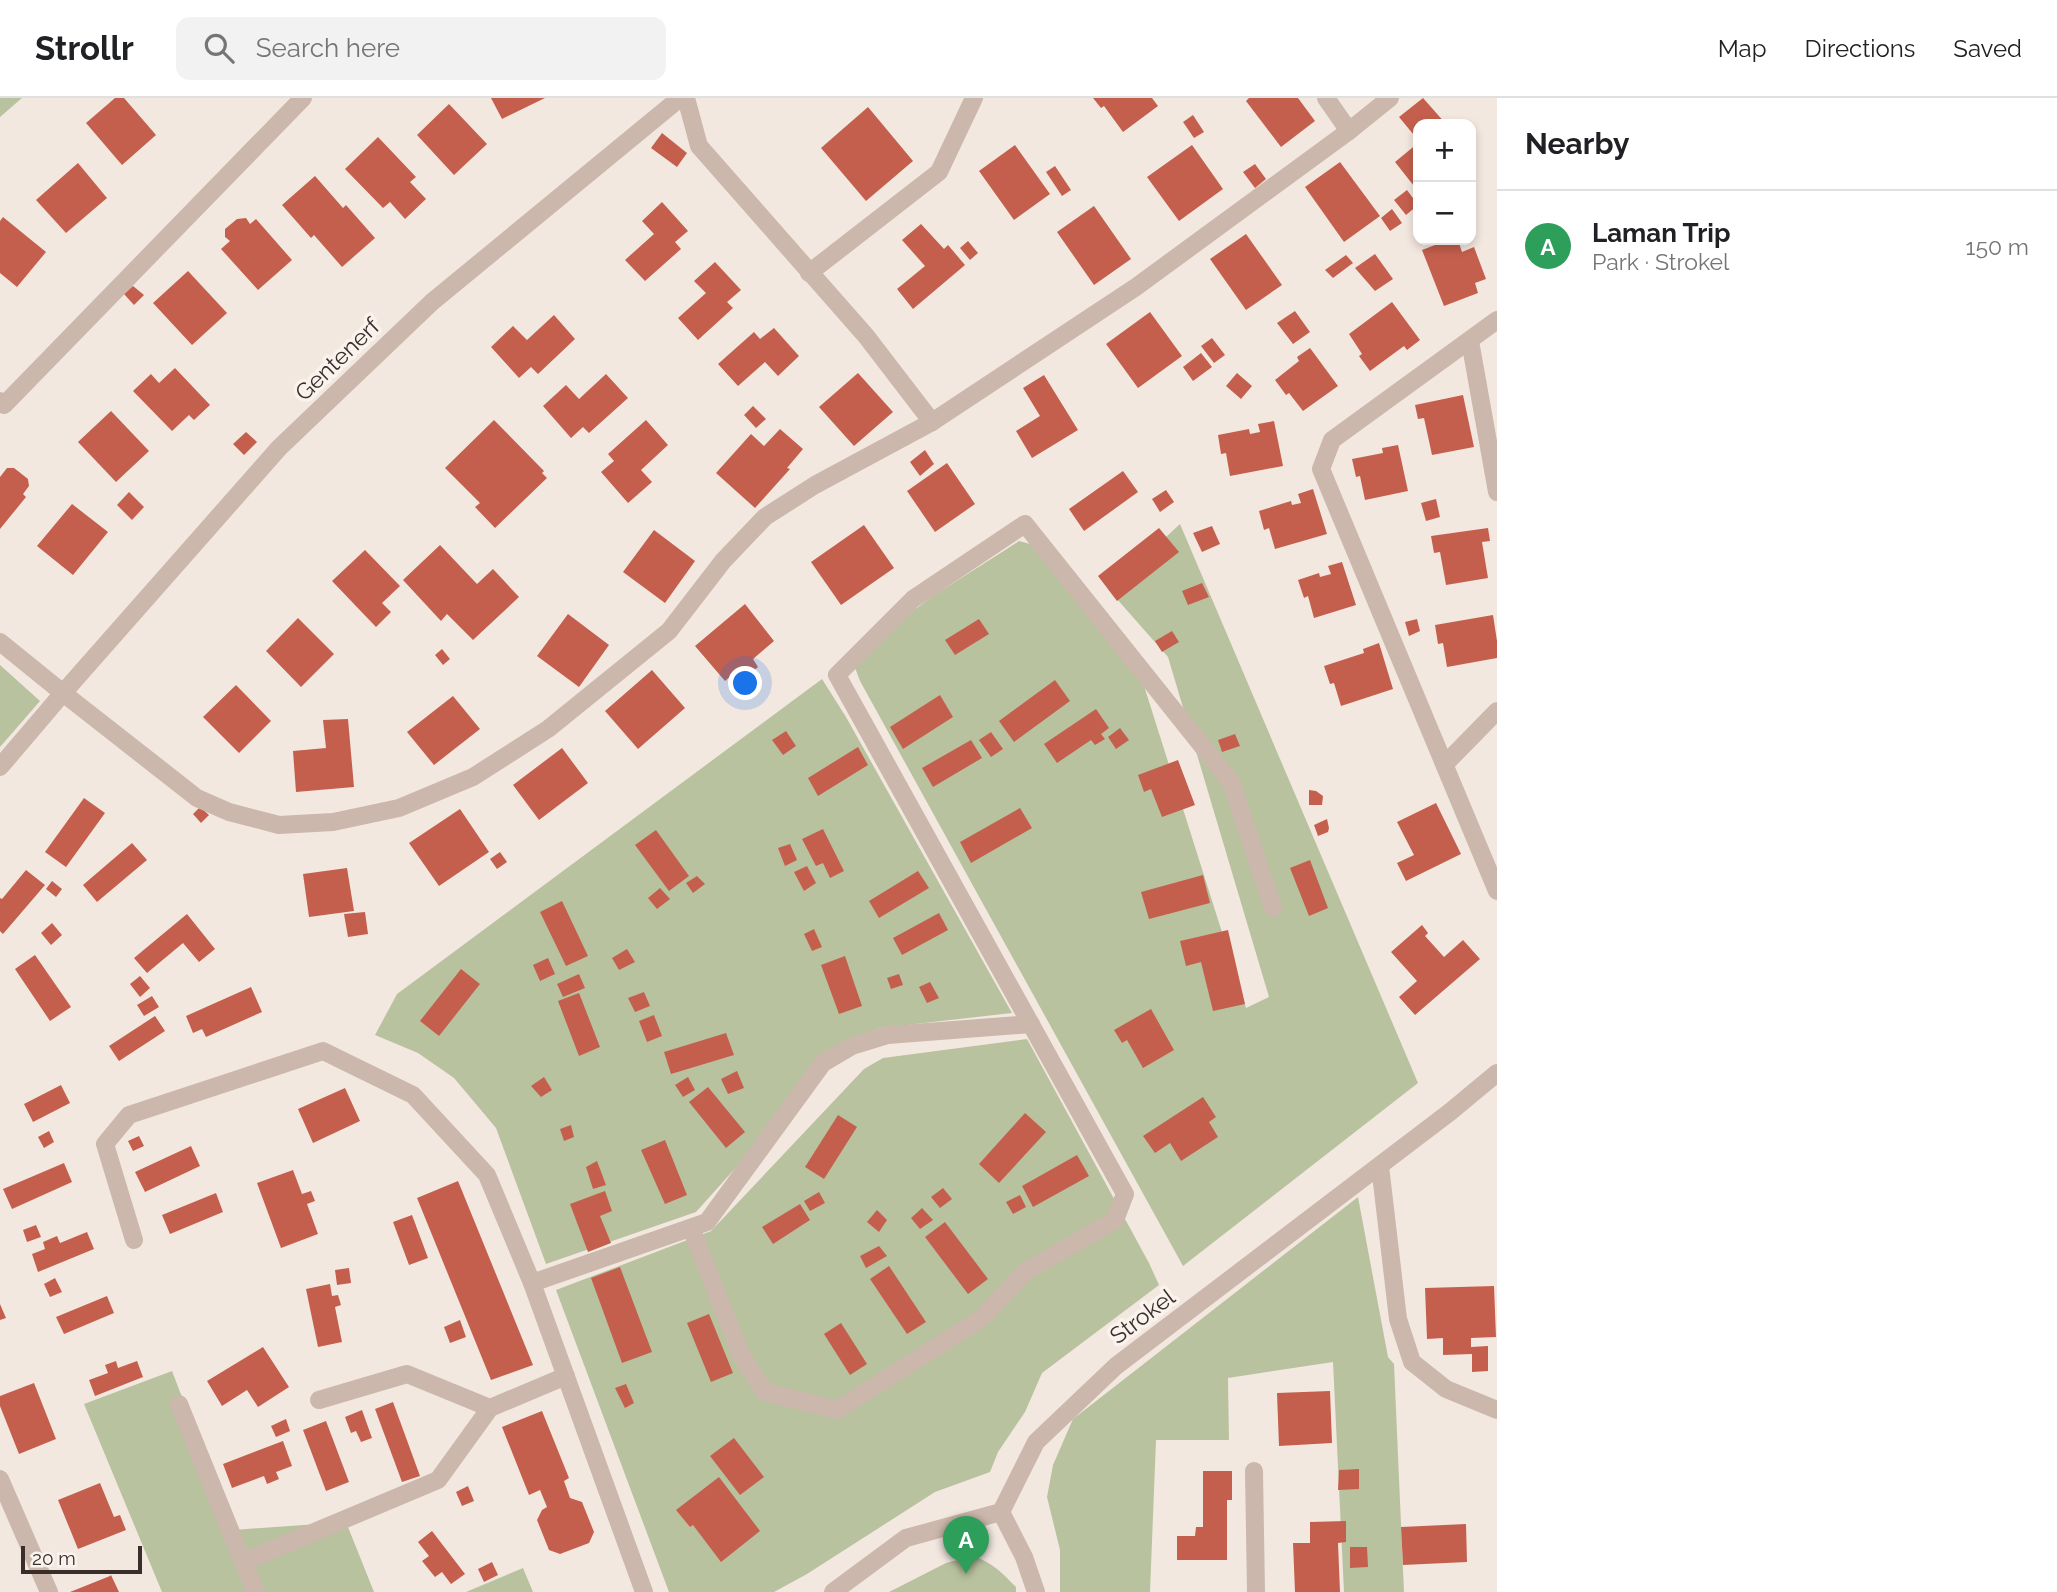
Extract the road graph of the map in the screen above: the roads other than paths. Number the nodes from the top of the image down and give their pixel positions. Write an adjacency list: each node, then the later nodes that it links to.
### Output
1 (303, 98): 11 (street)
2 (680, 98): 15 (street, Gentenerf)
3 (686, 98): 8 (street)
4 (974, 98): 8 (street)
5 (1326, 98): 7 (street)
6 (1391, 98): 7 (street)
7 (1349, 131): 12 (street)
8 (809, 273): 12 (street)
9 (1497, 320): 10 (street)
10 (1470, 341): 13 (street); 17 (street)
11 (0, 401)
12 (932, 422): 15 (street)
13 (1497, 492)
14 (0, 642): 15 (street)
15 (63, 693): 18 (street, Gentenerf)
16 (1497, 711): 17 (street)
17 (1445, 764): 19 (street)
18 (0, 767)
19 (1497, 891)
20 (1273, 908): 21 (street)
21 (1031, 1024): 24 (street); 24 (street)
22 (1497, 1073): 23 (street, Strokel)
23 (1380, 1166): 31 (street); 34 (street, Strokel)
24 (691, 1228): 26 (street)
25 (134, 1240): 26 (street)
26 (532, 1283): 27 (street)
27 (566, 1376): 30 (street); 38 (street)
28 (319, 1400): 30 (street)
29 (179, 1404): 35 (street)
30 (490, 1408): 35 (street)
31 (1497, 1410)
32 (1254, 1471): 41 (street)
33 (0, 1479): 36 (street)
34 (1001, 1511): 39 (street); 40 (street)
35 (243, 1562): 37 (street)
36 (48, 1592)
37 (256, 1592)
38 (644, 1592)
39 (833, 1592)
40 (1036, 1592)
41 (1256, 1592)

